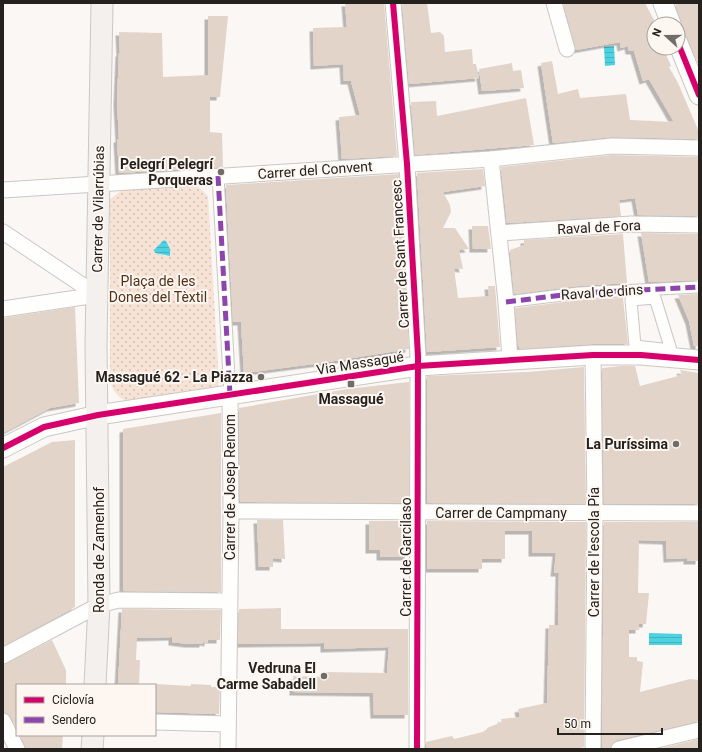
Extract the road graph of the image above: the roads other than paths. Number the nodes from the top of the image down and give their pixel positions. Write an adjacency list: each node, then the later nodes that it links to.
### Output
1 (102, 3): 13 (main road, Carrer de Vilarrúbias)
2 (393, 3): 11 (street, Carrer de Sant Francesc)
3 (554, 3): 6 (street)
4 (663, 3): 5 (street)
5 (668, 16)
6 (567, 49)
7 (683, 56): 8 (street)
8 (697, 88)
9 (699, 148): 10 (street, Carrer del Convent)
10 (491, 159): 11 (street, Carrer del Convent); 17 (street)
11 (407, 164): 12 (street, Carrer del Convent); 26 (street, Carrer de Sant Francesc)
12 (218, 176): 13 (street, Carrer del Convent); 27 (street, Carrer de Josep Renom)
13 (98, 185): 14 (street, Carrer del Convent); 19 (main road, Carrer de Vilarrúbias)
14 (3, 190)
15 (699, 225): 17 (street, Raval de Fora)
16 (3, 232): 19 (street)
17 (499, 233): 20 (street)
18 (699, 287): 20 (street, Raval de dins)
19 (98, 295): 21 (street); 28 (main road, Carrer de Vilarrúbias)
20 (506, 302): 24 (street)
21 (3, 309)
22 (635, 346): 22 (street)
23 (593, 355): 24 (street, Via Massagué); 25 (street, Via Massagué); 31 (street, Carrer de l'escola Pía)
24 (510, 360): 26 (street, Via Massagué)
25 (699, 360)
26 (418, 366): 27 (street, Via Massagué); 32 (street, Carrer de Garcilaso)
27 (230, 394): 28 (street, Via Massagué); 30 (street, Carrer de Josep Renom)
28 (98, 415): 29 (street, Via Massagué); 35 (main road, Ronda de Zamenhof)
29 (3, 448)
30 (231, 511): 32 (street, Carrer de Campmany); 34 (street, Carrer de Josep Renom)
31 (594, 512): 32 (street, Carrer de Campmany); 33 (street, Carrer de Campmany); 47 (street, Carrer de l'escola Pía)
32 (418, 513): 46 (street, Carrer de Garcilaso)
33 (699, 513)
34 (229, 601): 35 (street); 40 (street, Carrer de Josep Renom)
35 (100, 605): 36 (street); 37 (main road, Ronda de Zamenhof)
36 (3, 656)
37 (95, 684)
38 (3, 721): 43 (street)
39 (156, 722): 40 (street)
40 (228, 724): 45 (street, Carrer de Josep Renom)
41 (699, 730): 48 (street)
42 (93, 736): 44 (main road)
43 (17, 749)
44 (92, 749)
45 (228, 749)
46 (417, 749)
47 (593, 749)
48 (619, 749)

